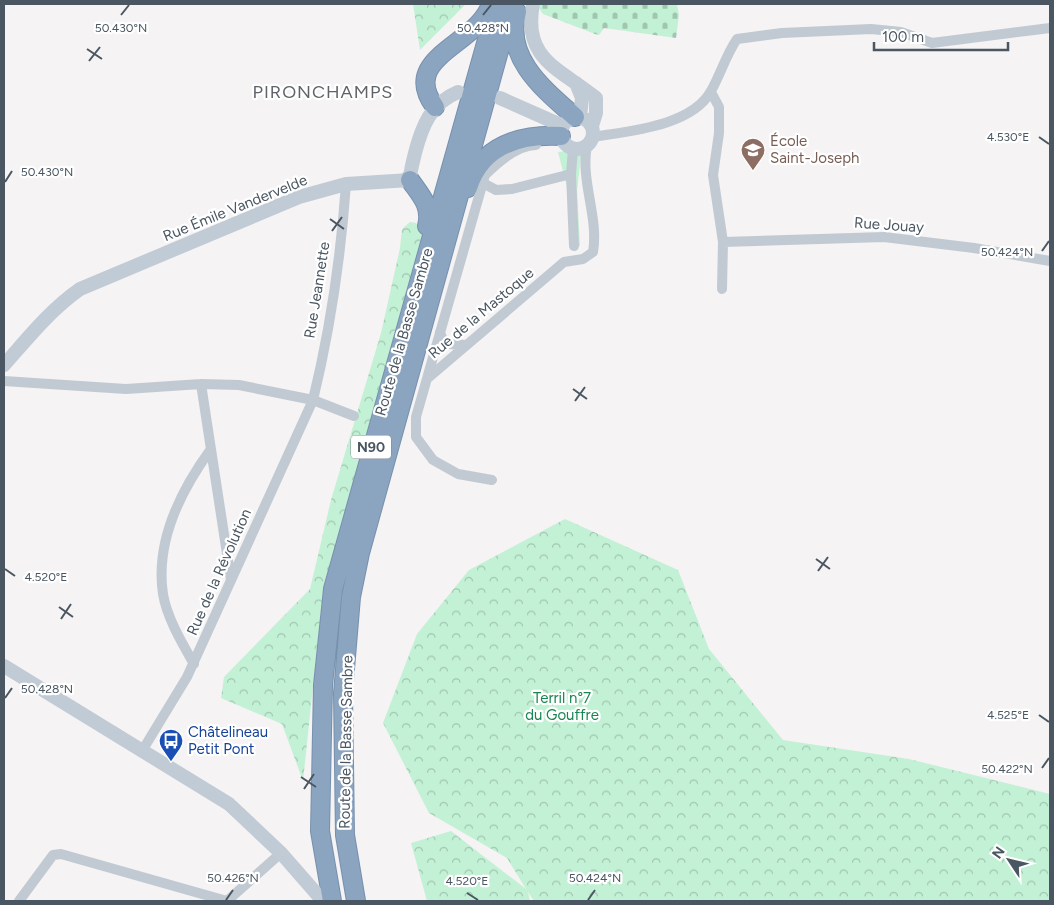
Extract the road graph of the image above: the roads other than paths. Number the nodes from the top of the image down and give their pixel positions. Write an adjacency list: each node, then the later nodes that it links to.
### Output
1 (491, 4): 11 (highway)
2 (497, 4): 23 (highway, Route de la Basse Sambre / N90)
3 (512, 4): 21 (highway, Route de la Basse Sambre / N90)
4 (520, 4): 12 (highway)
5 (533, 4): 7 (street)
6 (1050, 28): 9 (street)
7 (575, 83): 12 (street); 13 (street)
8 (458, 92): 11 (street)
9 (711, 92): 13 (street); 18 (street)
10 (500, 98): 12 (street)
11 (436, 108): 15 (street)
12 (569, 132): 13 (street); 13 (street); 14 (street); 16 (street); 21 (highway)
13 (591, 136): 25 (street, Rue de la Mastoque)
14 (571, 174): 16 (street); 19 (street)
15 (410, 180): 17 (street, Rue Émile Vandervelde); 23 (highway)
16 (483, 183): 24 (street)
17 (346, 184): 26 (street, Rue Émile Vandervelde); 30 (street, Rue Jeannette)
18 (723, 242): 20 (street, Rue Jouay); 22 (street)
19 (574, 246)
20 (1050, 261)
21 (439, 268): 43 (highway, Route de la Basse Sambre / N90)
22 (722, 289)
23 (410, 309): 42 (highway, Route de la Basse Sambre / N90)
24 (440, 332): 25 (street); 27 (street)
25 (466, 345): 27 (street, Rue de la Mastoque)
26 (4, 365)
27 (428, 378): 33 (street, Rue de la Mastoque)
28 (4, 381): 29 (street)
29 (201, 384): 30 (street); 32 (street)
30 (313, 400): 31 (street); 34 (street, Rue de la Révolution)
31 (354, 416)
32 (211, 448): 34 (street); 35 (street)
33 (492, 480)
34 (231, 581): 35 (street, Rue de la Révolution)
35 (194, 664): 37 (street, Rue de la Révolution)
36 (4, 666): 37 (street)
37 (142, 751): 38 (street)
38 (281, 853): 40 (street); 41 (street)
39 (19, 901): 40 (street)
40 (227, 901)
41 (323, 901)
42 (332, 901)
43 (356, 901)

